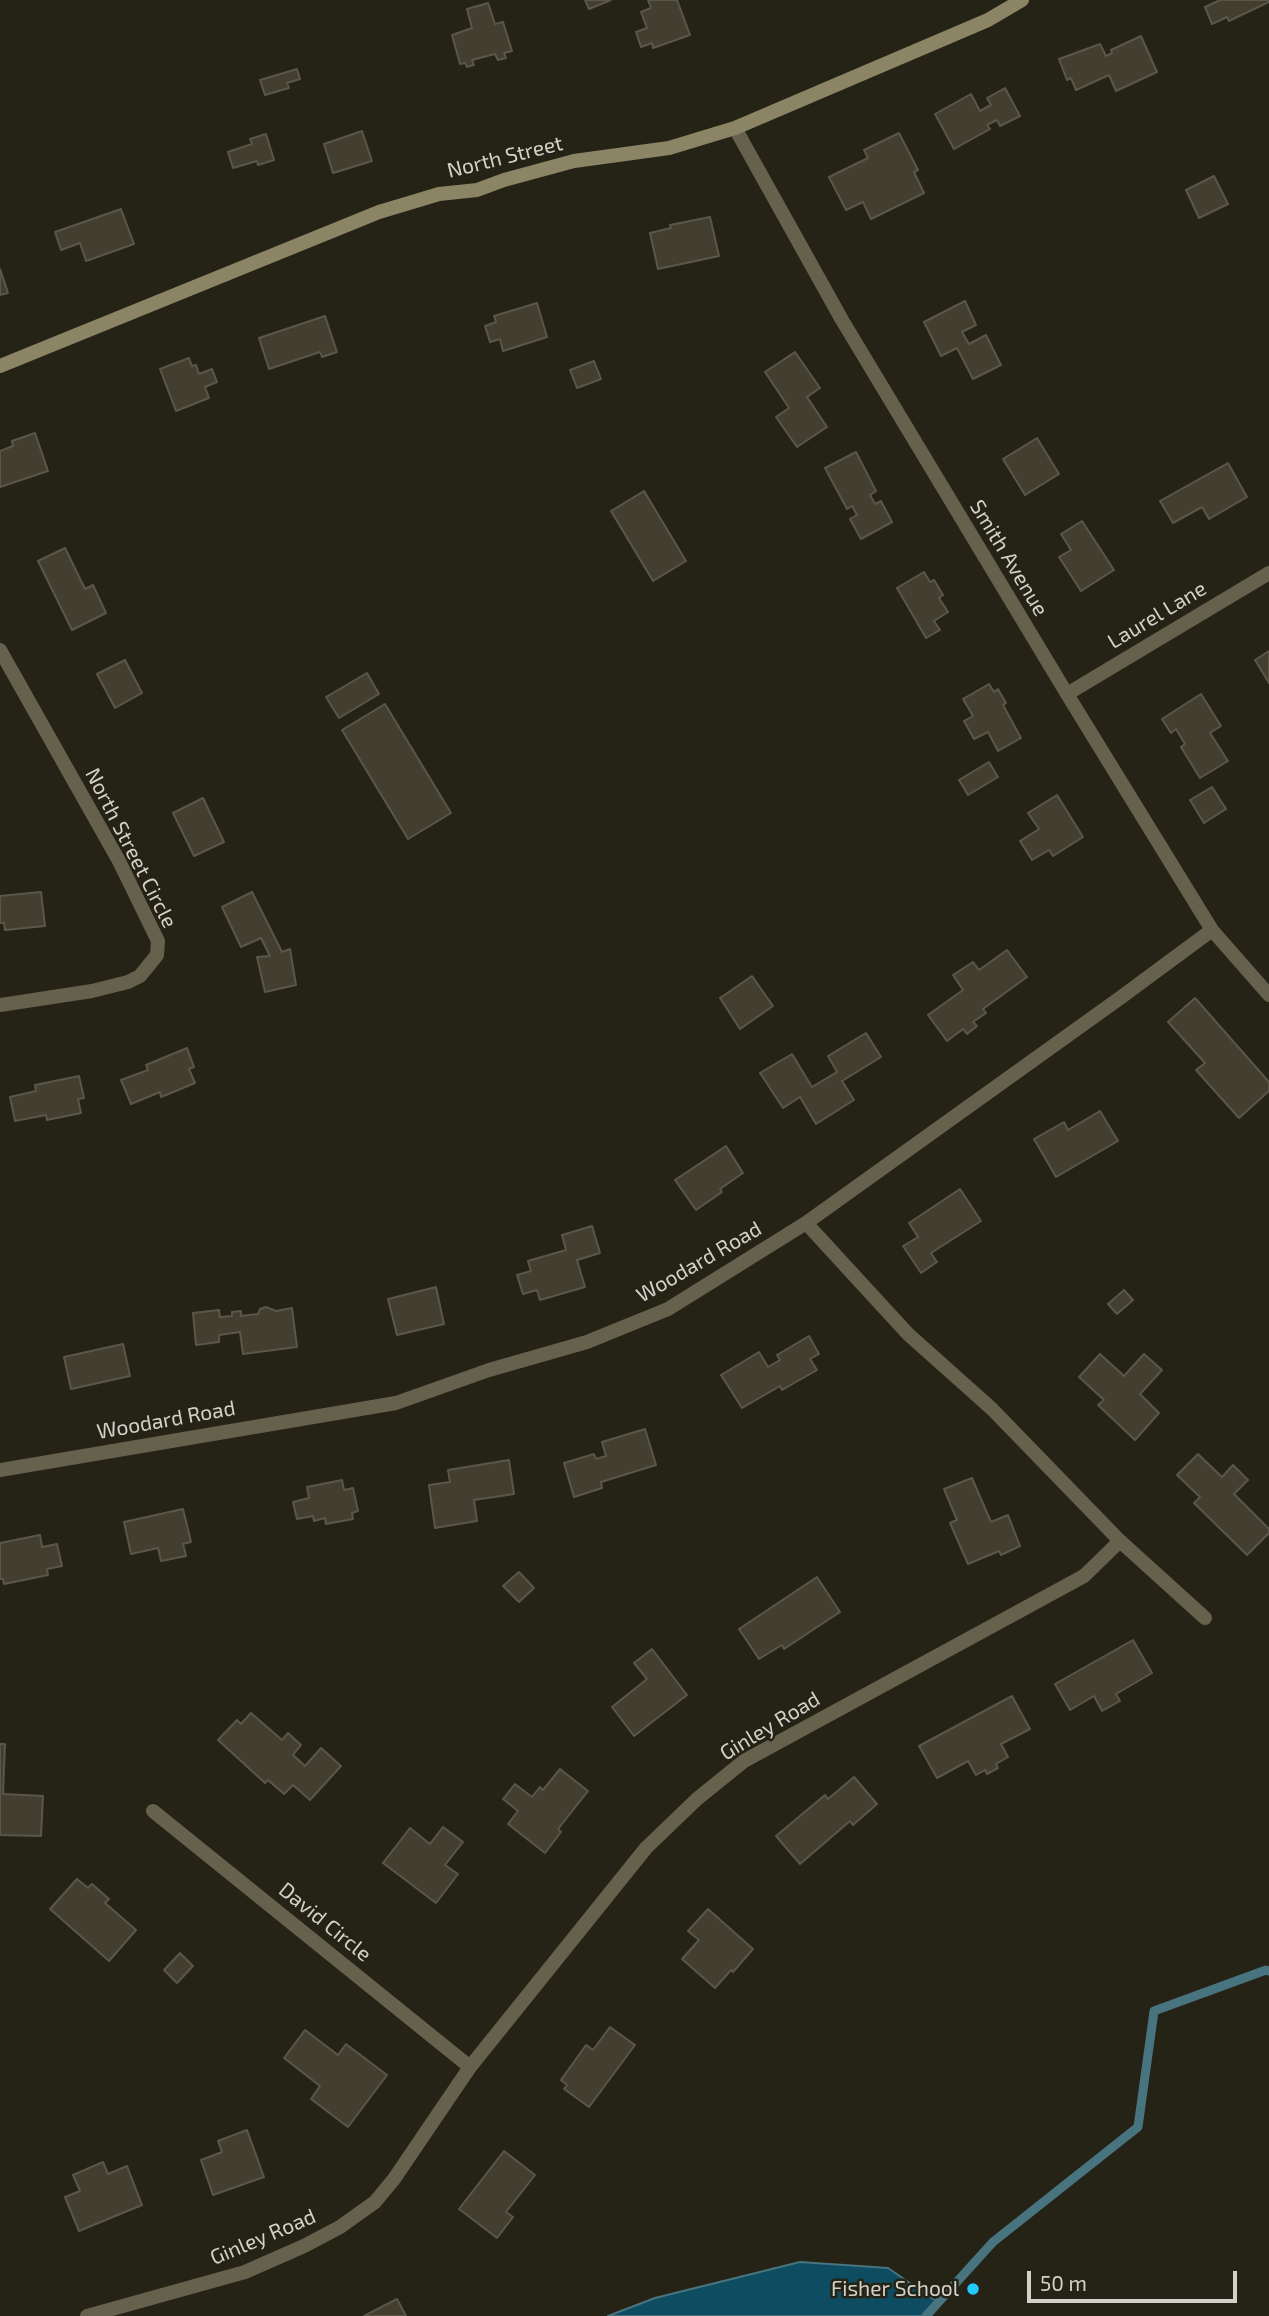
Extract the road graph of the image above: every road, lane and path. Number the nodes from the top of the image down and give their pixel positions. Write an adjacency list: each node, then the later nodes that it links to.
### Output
1 (1022, 0): 2 (street, North Street)
2 (734, 128): 3 (street, North Street); 6 (street, Smith Avenue)
3 (0, 366)
4 (1269, 573): 6 (street, Laurel Lane)
5 (0, 650): 9 (street, North Street Circle)
6 (1066, 694): 7 (street, Smith Avenue)
7 (1212, 930): 8 (street, Smith Avenue); 10 (street, Woodard Road)
8 (1269, 995)
9 (0, 1005)
10 (806, 1223): 11 (street, Woodard Road); 12 (street)
11 (0, 1470)
12 (1120, 1541): 13 (street); 15 (street, Ginley Road)
13 (1205, 1618)
14 (153, 1811): 15 (street, David Circle)
15 (470, 2067): 16 (street, Ginley Road)
16 (88, 2316)

